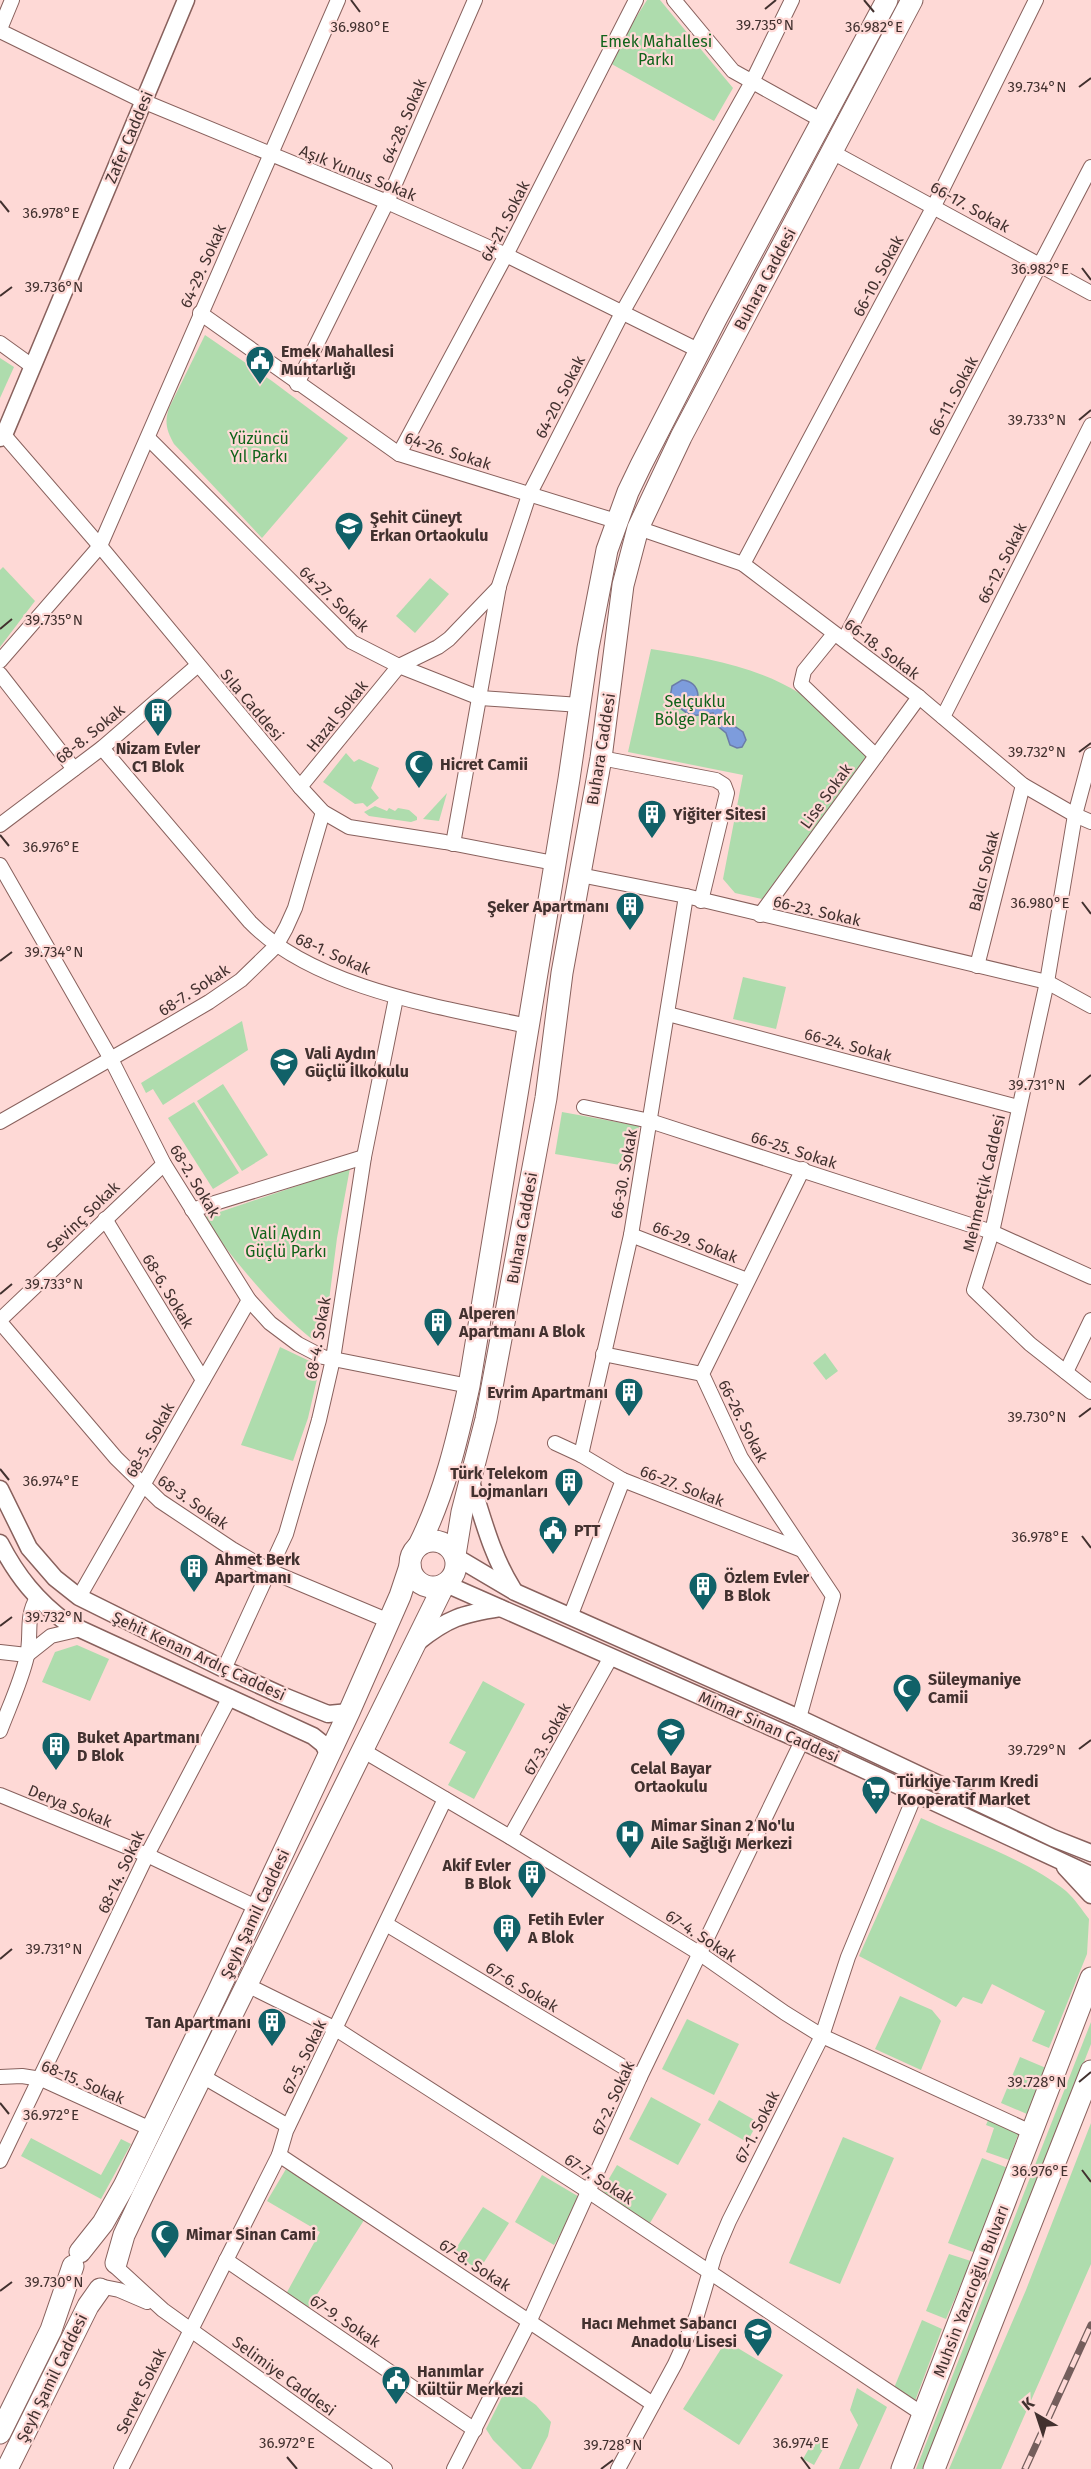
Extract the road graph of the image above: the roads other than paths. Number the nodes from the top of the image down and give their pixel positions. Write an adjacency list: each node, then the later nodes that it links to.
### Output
1 (12, 0): 11 (street)
2 (186, 0): 13 (street, Zafer Caddesi)
3 (338, 0): 16 (street, 64-29. Sokak)
4 (475, 0): 18 (street, 64-28. Sokak)
5 (636, 0): 20 (street, 64-21. Sokak)
6 (674, 0): 12 (street)
7 (792, 0): 12 (street, 64-20. Sokak)
8 (887, 0): 14 (main road, Buhara Caddesi)
9 (912, 0): 15 (main road, Buhara Caddesi)
10 (1036, 0): 19 (street, 66-10. Sokak)
11 (0, 30): 13 (street, Aşık Yunus Sokak)
12 (752, 82): 14 (street); 23 (street, 64-20. Sokak)
13 (145, 102): 16 (street, Aşık Yunus Sokak); 27 (street, Zafer Caddesi)
14 (821, 120): 26 (main road, Buhara Caddesi)
15 (832, 152): 19 (street, 66-17. Sokak); 35 (main road, Buhara Caddesi)
16 (270, 156): 18 (street, Aşık Yunus Sokak); 24 (street, 64-29. Sokak)
17 (1091, 167): 21 (street, 66-11. Sokak)
18 (387, 202): 20 (street, Aşık Yunus Sokak); 28 (street, 64-28. Sokak)
19 (934, 206): 21 (street, 66-17. Sokak); 37 (street, 66-10. Sokak)
20 (506, 255): 23 (street, Aşık Yunus Sokak); 32 (street, 64-21. Sokak)
21 (1040, 265): 22 (street, 66-17. Sokak); 39 (street, 66-11. Sokak)
22 (1091, 293)
23 (622, 312): 26 (street, Aşık Yunus Sokak); 33 (street, 64-20. Sokak)
24 (200, 313): 28 (street, 64-26. Sokak); 31 (street, 64-29. Sokak)
25 (0, 344): 27 (street)
26 (700, 351): 34 (main road, Buhara Caddesi)
27 (32, 366): 30 (street, Zafer Caddesi)
28 (297, 384): 32 (street, 64-26. Sokak)
29 (1091, 425): 47 (street, 66-12. Sokak)
30 (2, 436): 36 (street, Sıla Caddesi)
31 (148, 438): 36 (street, 64-29. Sokak); 42 (street, 64-27. Sokak)
32 (399, 454): 33 (street, 64-26. Sokak)
33 (529, 495): 34 (street, 64-26. Sokak); 38 (street, 64-20. Sokak)
34 (616, 521): 46 (main road, Buhara Caddesi)
35 (638, 528): 37 (street, 66-18. Sokak); 51 (main road, Buhara Caddesi)
36 (100, 546): 40 (street, 64-29. Sokak); 41 (street, Sıla Caddesi)
37 (742, 564): 39 (street, 66-18. Sokak)
38 (499, 586): 42 (street); 45 (street, 64-20. Sokak)
39 (839, 637): 44 (street, 66-18. Sokak); 50 (street, 66-11. Sokak)
40 (0, 661)
41 (198, 665): 48 (street, 68-8. Sokak); 54 (street, Sıla Caddesi)
42 (399, 666): 45 (street, 64-27. Sokak); 54 (street, Hazal Sokak)
43 (0, 674): 52 (street)
44 (919, 697): 47 (street, 66-18. Sokak); 50 (street, Lise Sokak)
45 (480, 698): 46 (street, 64-27. Sokak); 59 (street, 64-20. Sokak)
46 (579, 705): 60 (main road, Buhara Caddesi)
47 (943, 717): 53 (street, 66-18. Sokak)
48 (102, 748): 52 (street, 68-8. Sokak); 66 (street, 68-1. Sokak)
49 (1091, 755): 56 (street, Mehmetçik Caddesi)
50 (876, 756): 65 (street, Lise Sokak)
51 (601, 758): 62 (main road, Buhara Caddesi); 64 (street)
52 (75, 769): 58 (street, 68-8. Sokak)
53 (1023, 785): 56 (street, 66-18. Sokak); 67 (street, Balcı Sokak)
54 (300, 787): 55 (street, Sıla Caddesi)
55 (323, 812): 59 (street, Sıla Caddesi); 66 (street, 68-7. Sokak)
56 (1075, 815): 57 (street, 66-18. Sokak); 68 (street, Mehmetçik Caddesi)
57 (1091, 822)
58 (0, 825)
59 (453, 844): 60 (street, Sıla Caddesi)
60 (554, 863): 72 (main road, Buhara Caddesi)
61 (0, 865): 73 (street, 68-2. Sokak)
62 (580, 875): 63 (street, 66-23. Sokak); 100 (main road, Buhara Caddesi)
63 (686, 896): 64 (street, 66-23. Sokak); 71 (street, 66-30. Sokak)
64 (701, 901): 65 (street, 66-23. Sokak)
65 (760, 915): 67 (street, 66-23. Sokak)
66 (276, 946): 69 (street, 68-1. Sokak); 73 (street, 68-7. Sokak)
67 (977, 966): 68 (street, 66-23. Sokak)
68 (1047, 982): 70 (street, 66-23. Sokak); 75 (street, Mehmetçik Caddesi)
69 (396, 998): 72 (street, 68-1. Sokak); 78 (street, 68-4. Sokak)
70 (1091, 1006)
71 (668, 1014): 75 (street, 66-24. Sokak); 76 (street, 66-30. Sokak)
72 (528, 1026): 95 (main road, Buhara Caddesi)
73 (111, 1059): 77 (street, 68-7. Sokak); 79 (street, 68-2. Sokak)
74 (584, 1107): 76 (street, 66-25. Sokak)
75 (1018, 1107): 83 (street, Mehmetçik Caddesi)
76 (650, 1121): 80 (street, 66-25. Sokak); 84 (street, 66-30. Sokak)
77 (0, 1122)
78 (364, 1157): 81 (street); 91 (street, 68-4. Sokak)
79 (164, 1164): 81 (street, 68-2. Sokak); 82 (street, Sevinç Sokak)
80 (802, 1169): 83 (street, 66-25. Sokak); 86 (street, 66-26. Sokak)
81 (192, 1210): 87 (street, 68-2. Sokak)
82 (105, 1219): 89 (street, Sevinç Sokak); 94 (street, 68-6. Sokak)
83 (992, 1232): 85 (street, 66-25. Sokak); 92 (street, Mehmetçik Caddesi)
84 (631, 1235): 86 (street, 66-29. Sokak); 90 (street, 66-30. Sokak)
85 (1091, 1277)
86 (747, 1280): 93 (street, 66-26. Sokak)
87 (249, 1300): 91 (street, 68-2. Sokak); 94 (street, 68-5. Sokak)
88 (1091, 1320): 92 (street)
89 (0, 1321): 101 (street, 68-3. Sokak)
90 (603, 1354): 93 (street); 98 (street, 66-30. Sokak)
91 (333, 1359): 95 (street, 68-2. Sokak); 108 (street, 68-4. Sokak)
92 (1066, 1372): 96 (street, Mehmetçik Caddesi)
93 (702, 1374): 105 (street, 66-26. Sokak)
94 (203, 1380): 101 (street, 68-5. Sokak)
95 (469, 1386): 104 (main road, Buhara Caddesi)
96 (1091, 1392)
97 (555, 1443): 98 (street, 66-27. Sokak)
98 (581, 1455): 99 (street, 66-27. Sokak)
99 (623, 1480): 105 (street, 66-27. Sokak); 115 (street)
100 (471, 1482): 106 (main road, Buhara Caddesi); 111 (street)
101 (143, 1486): 108 (street, 68-3. Sokak); 113 (street, 68-5. Sokak)
102 (0, 1489): 109 (street, Şehit Kenan Ardıç Caddesi)
103 (0, 1543): 112 (street, Şehit Kenan Ardıç Caddesi)
104 (419, 1545): 106 (main road); 107 (main road)
105 (802, 1550): 125 (street, 66-26. Sokak)
106 (455, 1556): 110 (main road); 111 (street, Mimar Sinan Caddesi)
107 (410, 1566): 110 (main road); 116 (main road, Şeyh Şamil Caddesi)
108 (270, 1571): 116 (street, 68-3. Sokak); 122 (street, 68-4. Sokak)
109 (55, 1578): 112 (street); 113 (street, Şehit Kenan Ardıç Caddesi)
110 (445, 1584): 114 (street, Mimar Sinan Caddesi); 118 (main road, Şeyh Şamil Caddesi)
111 (515, 1592): 115 (street, Mimar Sinan Caddesi)
112 (37, 1598): 117 (street, Şehit Kenan Ardıç Caddesi); 120 (street)
113 (87, 1601): 117 (street); 122 (street, Şehit Kenan Ardıç Caddesi)
114 (500, 1608): 118 (street); 121 (street, Mimar Sinan Caddesi)
115 (570, 1617): 125 (street, Mimar Sinan Caddesi)
116 (389, 1621): 124 (main road, Şeyh Şamil Caddesi)
117 (81, 1629): 120 (street); 123 (street, Şehit Kenan Ardıç Caddesi)
118 (414, 1644): 128 (main road, Şeyh Şamil Caddesi)
119 (0, 1652): 120 (street)
120 (27, 1655): 126 (street)
121 (611, 1657): 127 (street, Mimar Sinan Caddesi); 133 (street, 67-3. Sokak)
122 (224, 1670): 124 (street, Şehit Kenan Ardıç Caddesi)
123 (230, 1697): 129 (street, Şehit Kenan Ardıç Caddesi); 137 (street, 68-14. Sokak)
124 (349, 1712): 129 (main road, Şeyh Şamil Caddesi)
125 (799, 1718): 135 (street, Mimar Sinan Caddesi)
126 (0, 1731)
127 (802, 1741): 131 (street, Mimar Sinan Caddesi); 143 (street, 67-2. Sokak)
128 (362, 1750): 132 (street, 67-4. Sokak); 145 (main road, Şeyh Şamil Caddesi)
129 (329, 1755): 141 (main road, Şeyh Şamil Caddesi)
130 (0, 1795): 137 (street, Derya Sokak)
131 (915, 1795): 138 (street, Mimar Sinan Caddesi); 147 (street, 67-1. Sokak)
132 (445, 1799): 133 (street, 67-4. Sokak); 142 (street, 67-5. Sokak)
133 (510, 1837): 143 (street, 67-4. Sokak)
134 (1091, 1844): 135 (street)
135 (1070, 1845): 136 (street, Mimar Sinan Caddesi)
136 (1091, 1853)
137 (147, 1855): 141 (street, Derya Sokak); 152 (street, 68-14. Sokak)
138 (1061, 1862): 139 (street, Mimar Sinan Caddesi); 140 (street)
139 (1091, 1875)
140 (1091, 1895)
141 (258, 1908): 154 (main road, Şeyh Şamil Caddesi)
142 (386, 1924): 146 (street, 67-5. Sokak); 151 (street, 67-6. Sokak)
143 (699, 1953): 147 (street, 67-4. Sokak); 151 (street, 67-2. Sokak)
144 (1091, 1978): 155 (main road, Muhsin Yazıcıoğlu Bulvarı)
145 (247, 1985): 146 (street, 67-7. Sokak); 149 (main road, Şeyh Şamil Caddesi)
146 (336, 2029): 153 (street, 67-5. Sokak); 158 (street, 67-7. Sokak)
147 (822, 2036): 155 (street, 67-4. Sokak); 162 (street, 67-1. Sokak)
148 (1091, 2071): 178 (main road, Muhsin Yazıcıoğlu Bulvarı)
149 (202, 2076): 153 (street); 161 (main road, Şeyh Şamil Caddesi)
150 (0, 2077): 152 (street, 68-15. Sokak)
151 (640, 2077): 158 (street, 67-2. Sokak)
152 (41, 2079): 154 (street, 68-15. Sokak); 157 (street, 68-14. Sokak)
153 (288, 2126): 156 (street, 67-5. Sokak)
154 (151, 2129): 159 (main road, Şeyh Şamil Caddesi)
155 (1031, 2132): 169 (main road, Muhsin Yazıcıoğlu Bulvarı)
156 (279, 2155): 160 (street, 67-5. Sokak); 165 (street, 67-8. Sokak)
157 (0, 2161)
158 (588, 2191): 162 (street, 67-7. Sokak); 165 (street, 67-2. Sokak)
159 (76, 2259): 161 (main road); 163 (main road); 168 (main road, Şeyh Şamil Caddesi)
160 (226, 2260): 166 (street, 67-5. Sokak); 170 (street, 67-9. Sokak)
161 (116, 2265): 163 (main road); 164 (street, Selimiye Caddesi)
162 (710, 2272): 167 (street, 67-1. Sokak); 169 (street, 67-7. Sokak)
163 (102, 2288): 164 (street, Selimiye Caddesi); 172 (main road, Şeyh Şamil Caddesi)
164 (163, 2310): 166 (street, Selimiye Caddesi)
165 (530, 2320): 167 (street, 67-8. Sokak); 170 (street, 67-2. Sokak)
166 (191, 2328): 173 (street, Servet Sokak); 174 (street, Selimiye Caddesi)
167 (653, 2404): 176 (street, 67-1. Sokak)
168 (5, 2411): 171 (main road, Şeyh Şamil Caddesi)
169 (924, 2415): 177 (main road, Muhsin Yazıcıoğlu Bulvarı)
170 (475, 2430): 175 (street, 67-2. Sokak)
171 (0, 2433)
172 (7, 2469)
173 (121, 2469)
174 (385, 2469)
175 (454, 2469)
176 (618, 2469)
177 (902, 2469)
178 (934, 2469)

